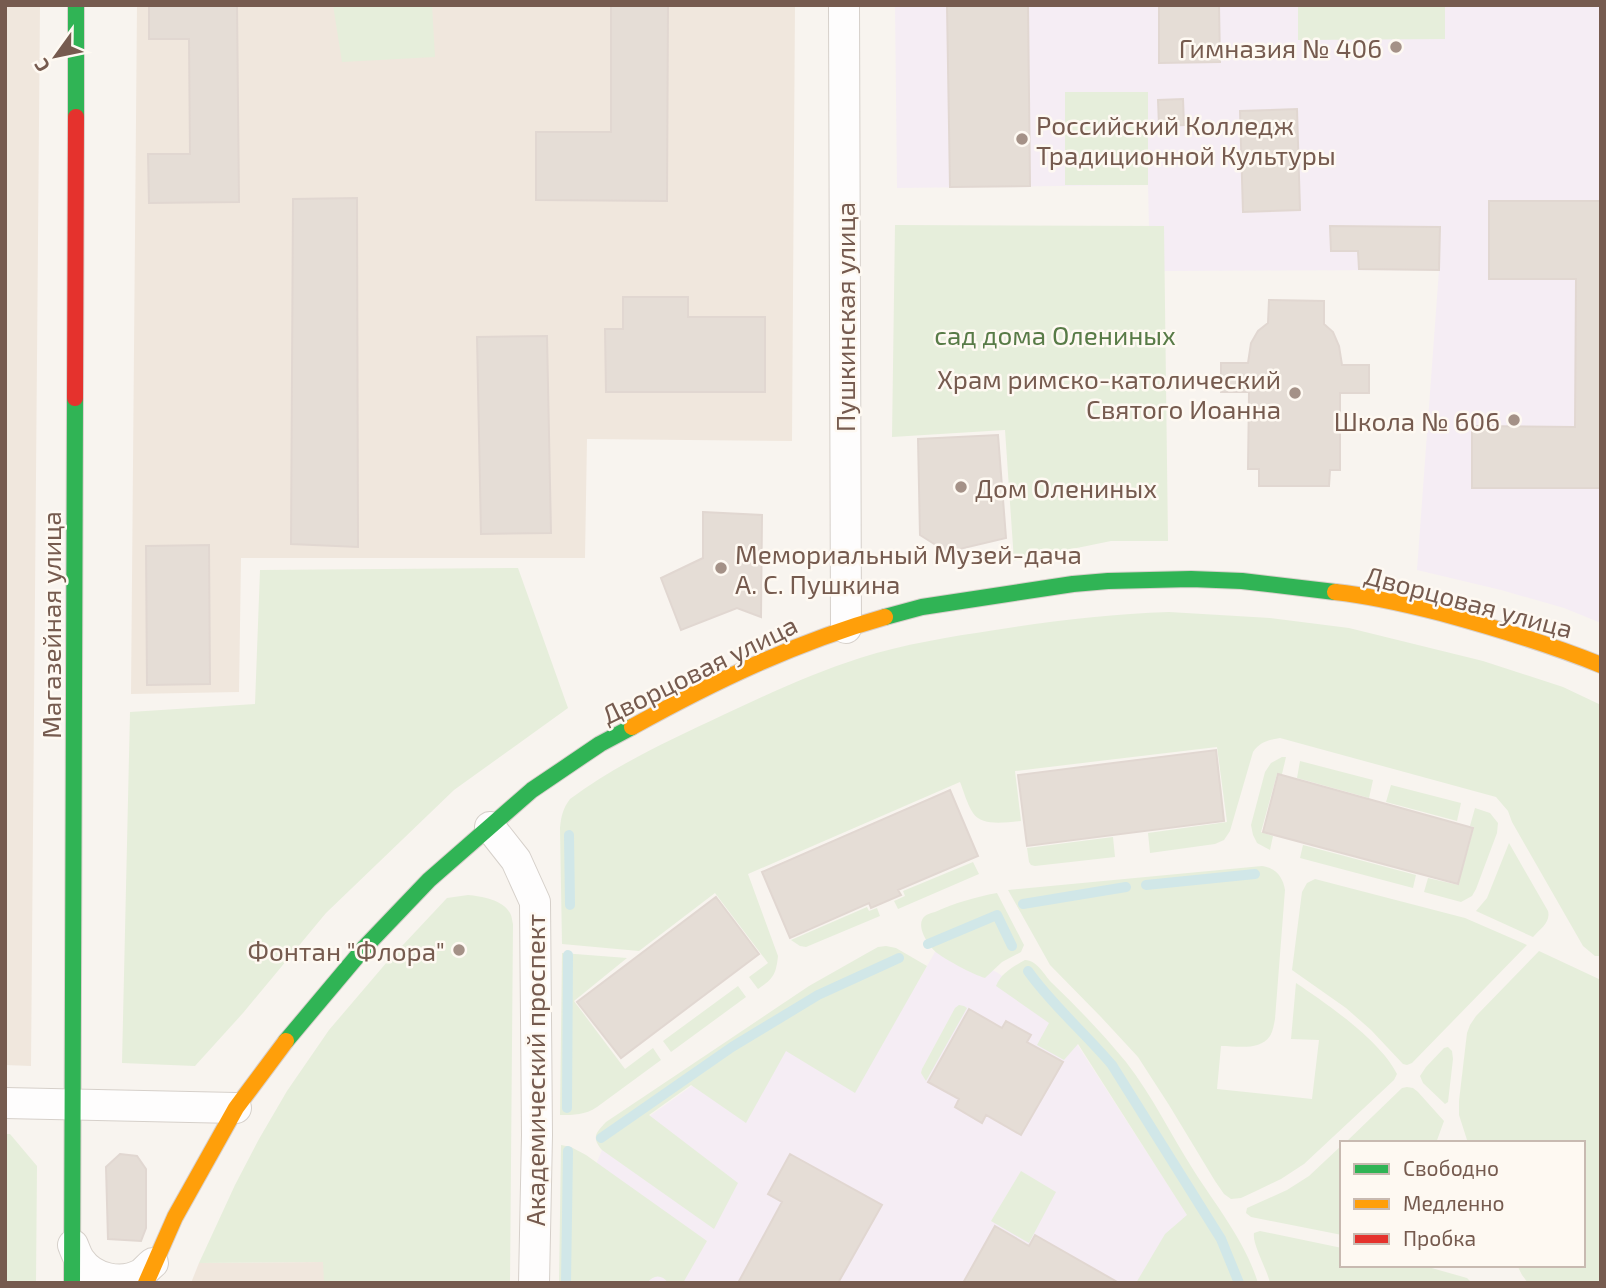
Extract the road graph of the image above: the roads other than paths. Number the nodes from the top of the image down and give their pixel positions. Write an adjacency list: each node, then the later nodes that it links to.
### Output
1 (76, 5): 7 (main road, Магазейная улица)
2 (844, 5): 3 (street, Пушкинская улица)
3 (846, 628): 4 (main road, Дворцовая улица); 5 (main road, Дворцовая улица)
4 (1601, 665)
5 (490, 827): 8 (main road, Дворцовая улица); 12 (street, Академический проспект)
6 (5, 1103): 7 (street)
7 (73, 1103): 8 (street); 9 (main road, Магазейная улица)
8 (236, 1108): 10 (main road, Дворцовая улица)
9 (73, 1245): 10 (street); 11 (main road, Магазейная улица)
10 (149, 1273)
11 (72, 1283)
12 (534, 1283)

